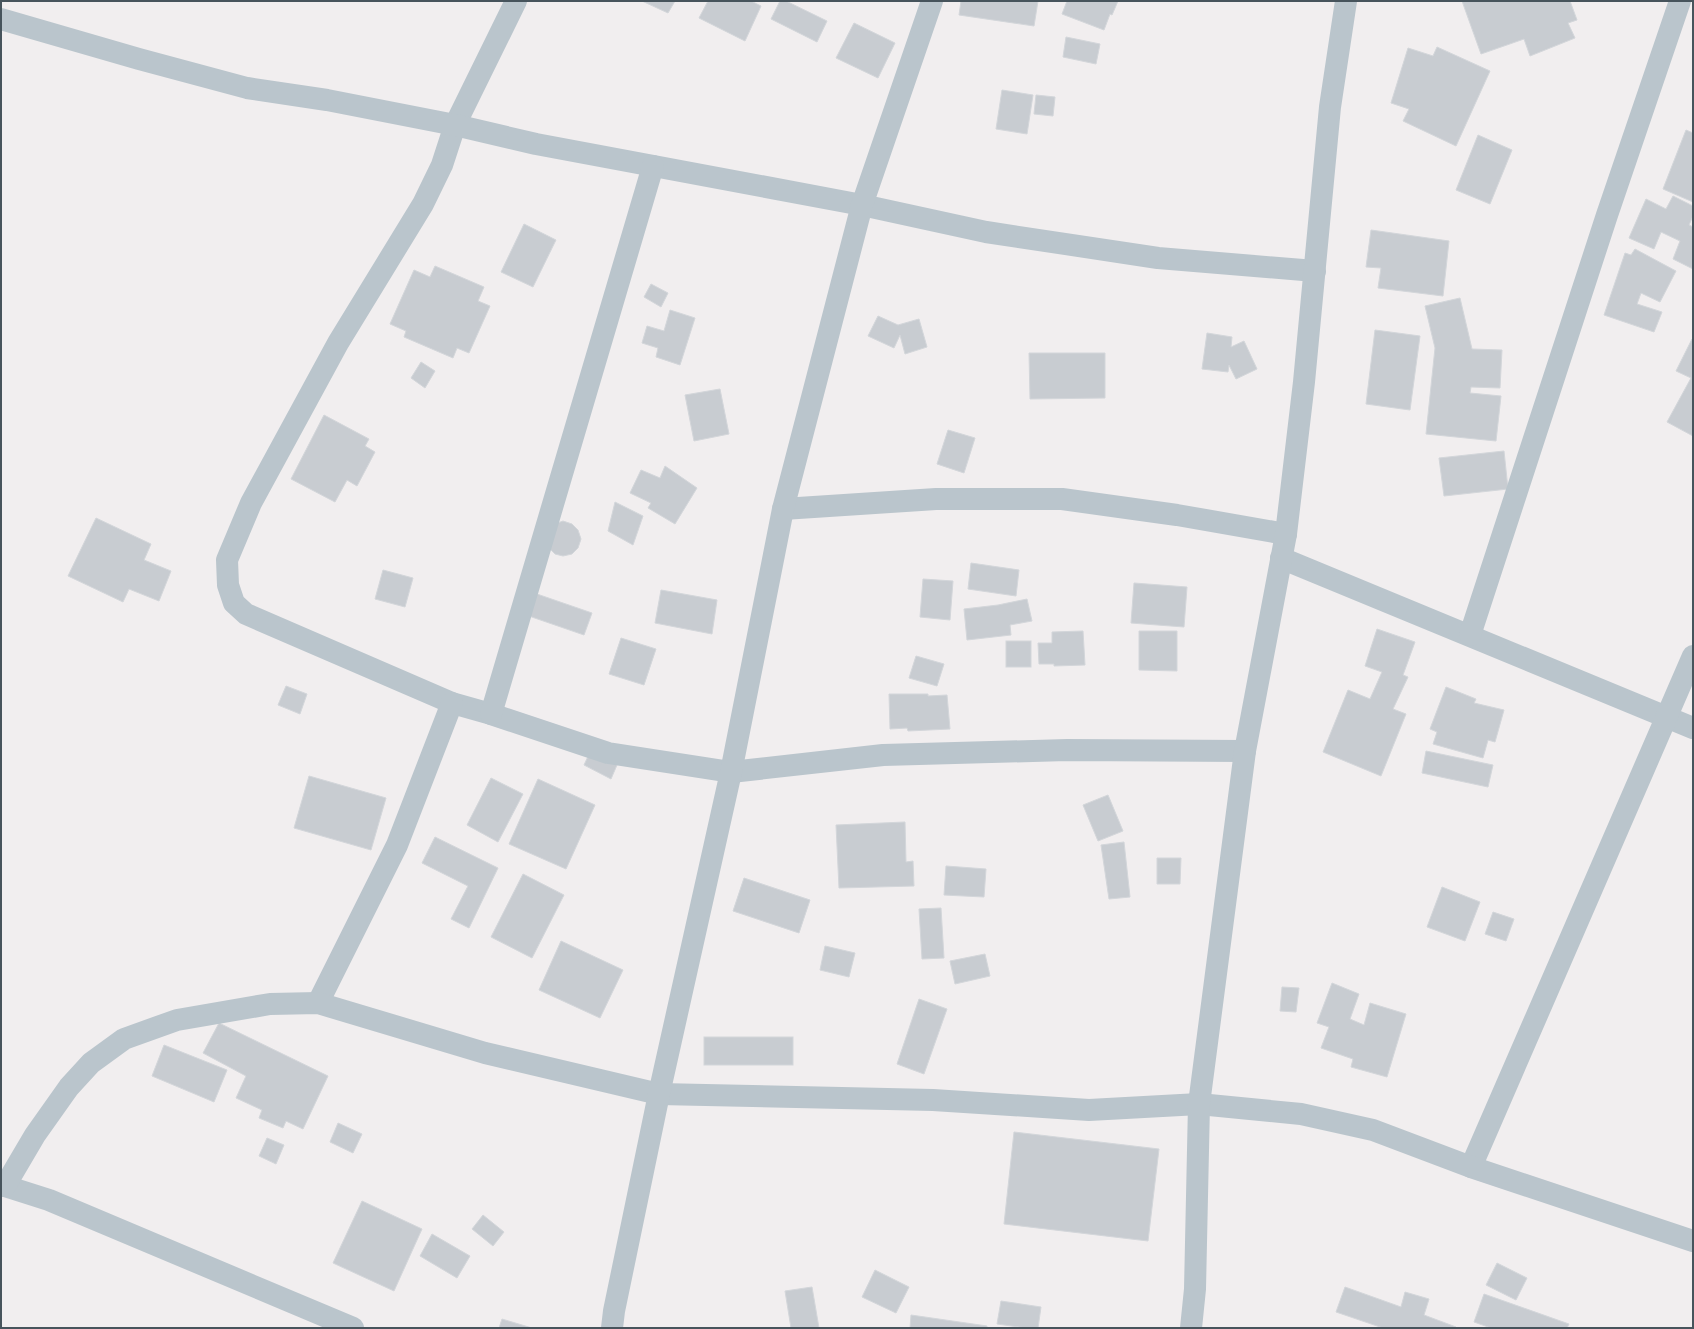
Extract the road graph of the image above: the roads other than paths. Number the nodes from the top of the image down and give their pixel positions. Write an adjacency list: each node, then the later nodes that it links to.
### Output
1 (516, 1): 6 (street)
2 (932, 1): 8 (street)
3 (1346, 1): 9 (street)
4 (1680, 1): 13 (street)
5 (1, 18): 6 (street)
6 (455, 125): 7 (street); 15 (street)
7 (653, 166): 8 (street); 16 (street)
8 (862, 205): 9 (street); 10 (street)
9 (1315, 271): 11 (street)
10 (784, 509): 11 (street); 20 (street)
11 (1286, 534): 12 (street)
12 (1281, 558): 13 (street); 19 (street)
13 (1470, 635): 17 (street)
14 (1693, 656): 17 (street)
15 (452, 703): 16 (street); 21 (street)
16 (491, 714): 20 (street)
17 (1666, 716): 18 (street); 24 (street)
18 (1693, 728)
19 (1245, 751): 20 (street); 23 (street)
20 (731, 772): 22 (street)
21 (318, 1003): 22 (street); 25 (street)
22 (659, 1094): 23 (street); 28 (street)
23 (1199, 1104): 24 (street); 29 (street)
24 (1471, 1166): 26 (street)
25 (3, 1186): 27 (street)
26 (1693, 1241)
27 (353, 1328)
28 (612, 1328)
29 (1191, 1328)

